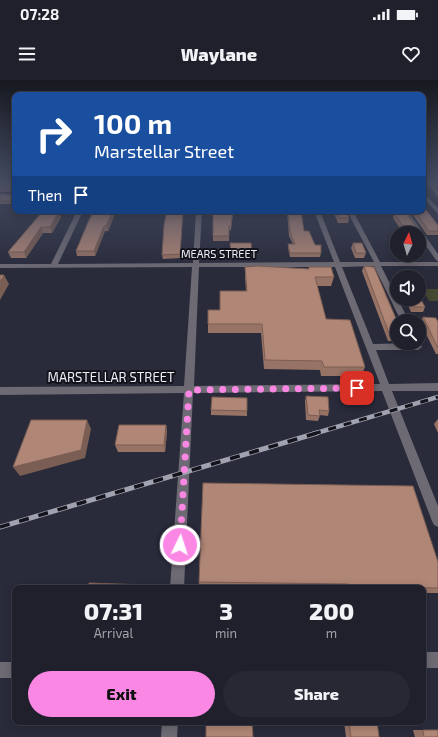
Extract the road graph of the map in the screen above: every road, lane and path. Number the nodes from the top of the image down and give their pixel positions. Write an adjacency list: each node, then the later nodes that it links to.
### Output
1 (79, 214): 12 (street)
2 (198, 214): 10 (street)
3 (319, 214): 7 (street)
4 (352, 214): 8 (street)
5 (407, 214): 6 (street)
6 (438, 259)
7 (338, 264): 8 (street, MEARS STREET); 10 (street, MEARS STREET); 14 (street)
8 (377, 264): 9 (street, MEARS STREET); 13 (street)
9 (438, 264)
10 (196, 265): 12 (street, MEARS STREET); 18 (street)
11 (0, 266): 12 (street, MEARS STREET)
12 (53, 266)
13 (402, 314)
14 (370, 347): 15 (street); 17 (street)
15 (390, 347)
16 (438, 387): 17 (street, MARSTELLAR STREET)
17 (386, 388): 18 (street, MARSTELLAR STREET); 20 (street)
18 (189, 390): 19 (street, MARSTELLAR STREET); 21 (street)
19 (0, 391)
20 (438, 521)
21 (178, 585)
22 (426, 660): 23 (street)
23 (438, 660)
24 (0, 670): 25 (street)
25 (12, 670)
26 (170, 725): 27 (street)
27 (170, 737)

